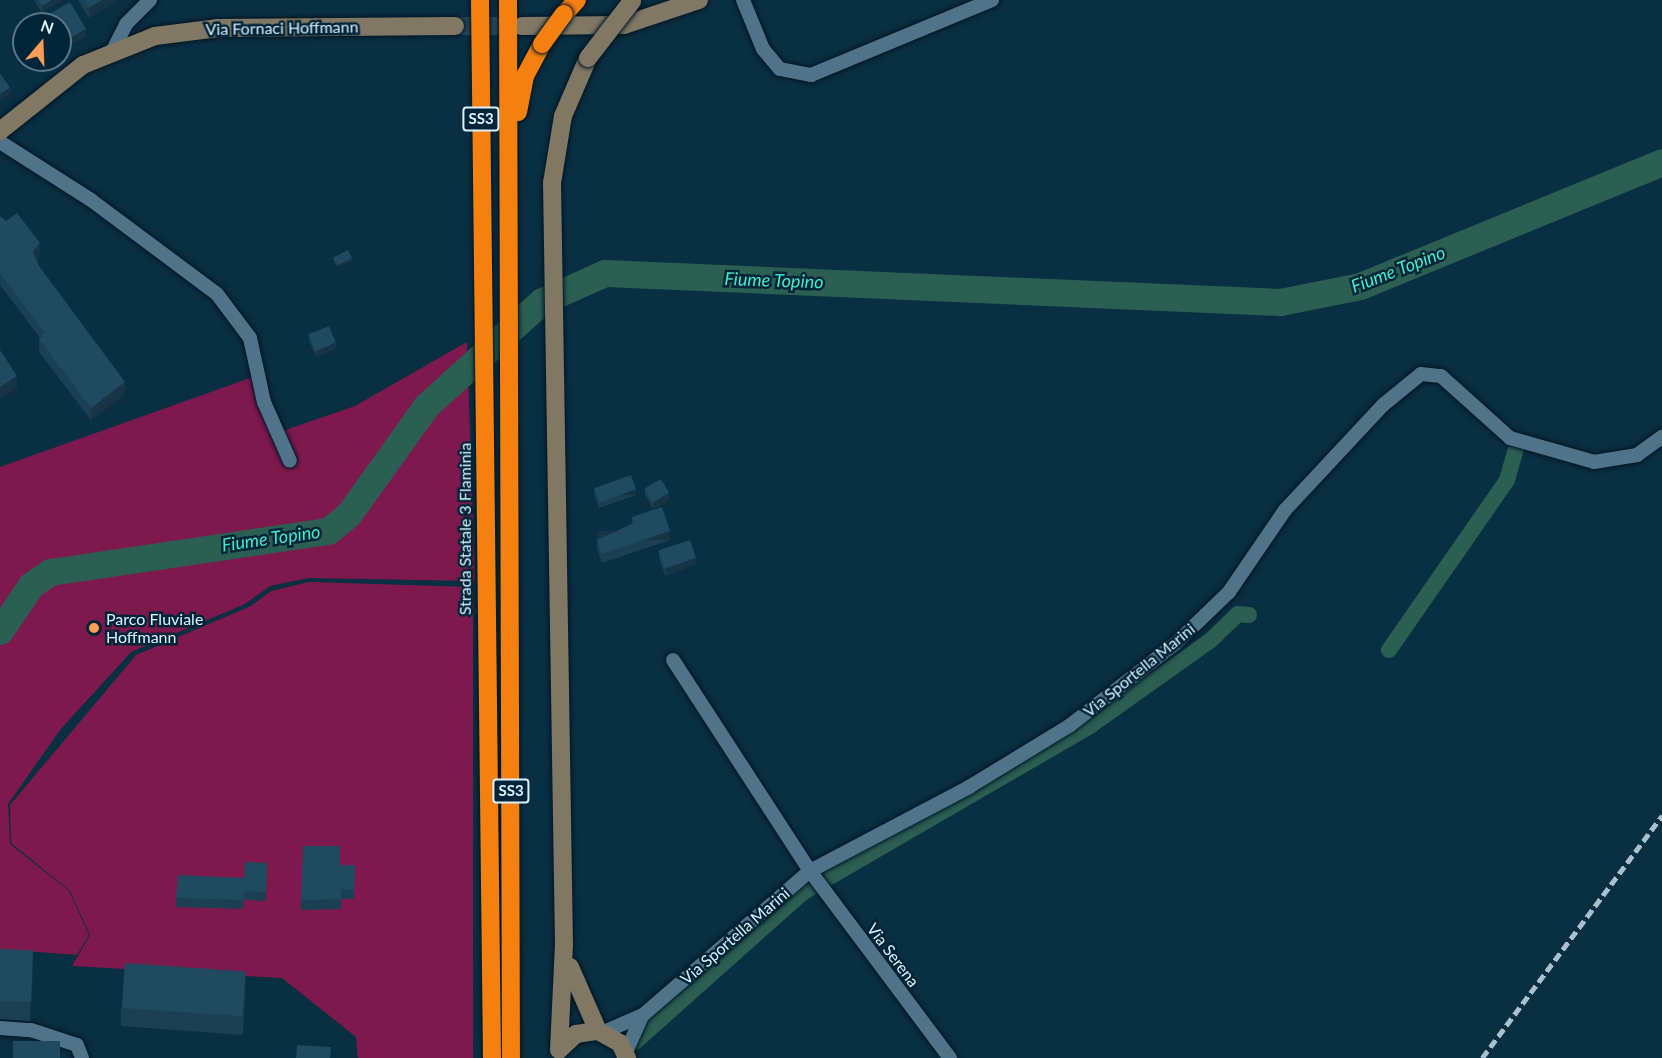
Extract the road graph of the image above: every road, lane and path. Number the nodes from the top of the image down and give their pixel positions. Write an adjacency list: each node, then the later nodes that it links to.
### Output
1 (471, 0): 15 (highway)
2 (480, 0): 15 (highway, Strada Statale 3 Flaminia / SS3)
3 (508, 0): 16 (highway, SS3)
4 (577, 0): 16 (highway, bridge)
5 (699, 0): 11 (main road)
6 (743, 0): 7 (street)
7 (992, 0)
8 (633, 1): 21 (main road, bridge)
9 (143, 2): 12 (street, Via Fornaci Hoffmann)
10 (455, 26): 12 (main road, Via Fornaci Hoffmann)
11 (522, 26)
12 (113, 50): 13 (main road, Via Fornaci Hoffmann)
13 (0, 130)
14 (0, 142): 18 (street)
15 (482, 218): 28 (highway, Strada Statale 3 Flaminia / SS3)
16 (510, 218): 29 (highway, SS3)
17 (1662, 437): 20 (street, Via Sportella Marini)
18 (290, 461)
19 (673, 660): 20 (street, Via Serena)
20 (811, 871): 22 (street, Via Sportella Marini); 30 (street, Via Serena)
21 (564, 945): 24 (main road); 25 (main road)
22 (643, 1015): 24 (street, Via Sportella Marini); 26 (street)
23 (0, 1028): 27 (street)
24 (601, 1031): 25 (main road, Via Sportella Marini); 26 (main road)
25 (558, 1054)
26 (627, 1055)
27 (82, 1058)
28 (492, 1058)
29 (511, 1058)
30 (950, 1058)

